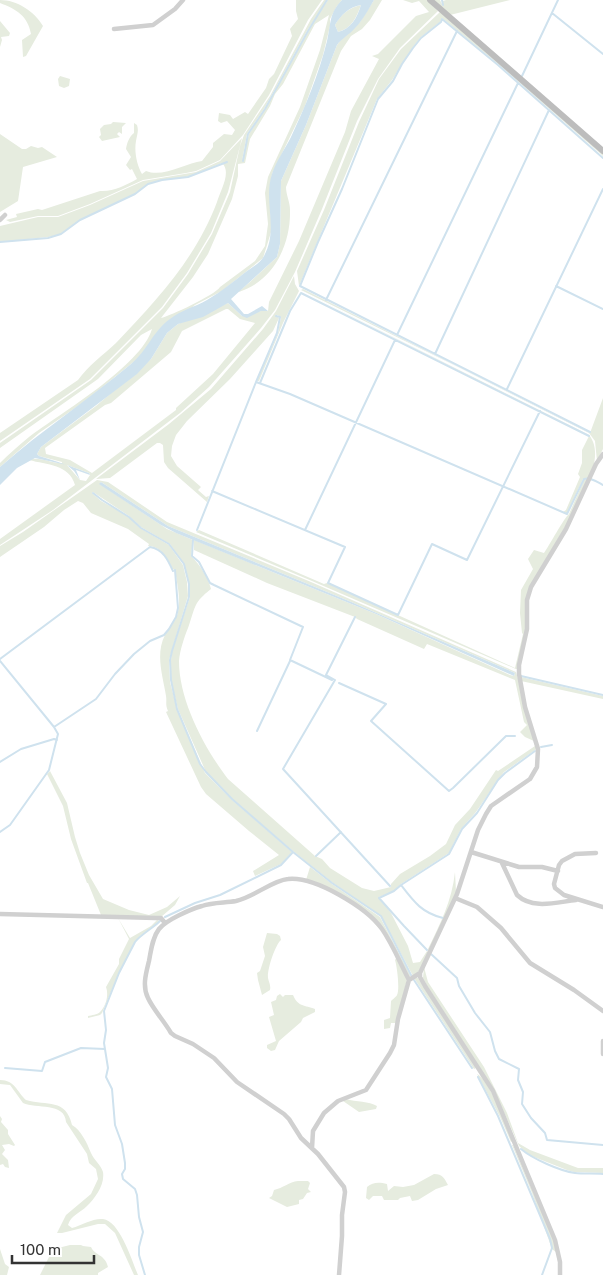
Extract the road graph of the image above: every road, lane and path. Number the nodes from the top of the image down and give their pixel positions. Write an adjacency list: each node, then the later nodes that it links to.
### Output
1 (183, 0): 3 (street)
2 (430, 0): 4 (street)
3 (114, 29)
4 (603, 151)
5 (5, 215): 6 (street)
6 (0, 220)
7 (603, 454): 8 (street)
8 (471, 852): 10 (street); 12 (street)
9 (596, 853): 11 (street)
10 (502, 862): 11 (street); 13 (street)
11 (558, 871): 13 (street)
12 (455, 898): 17 (street); 19 (street)
13 (577, 900): 14 (street)
14 (603, 907)
15 (0, 914): 16 (street)
16 (165, 923): 18 (street); 22 (street)
17 (420, 972): 18 (street); 24 (street)
18 (408, 980): 22 (street)
19 (603, 1011)
20 (603, 1041): 21 (street)
21 (603, 1054)
22 (312, 1148): 23 (street)
23 (339, 1275)
24 (560, 1275)

